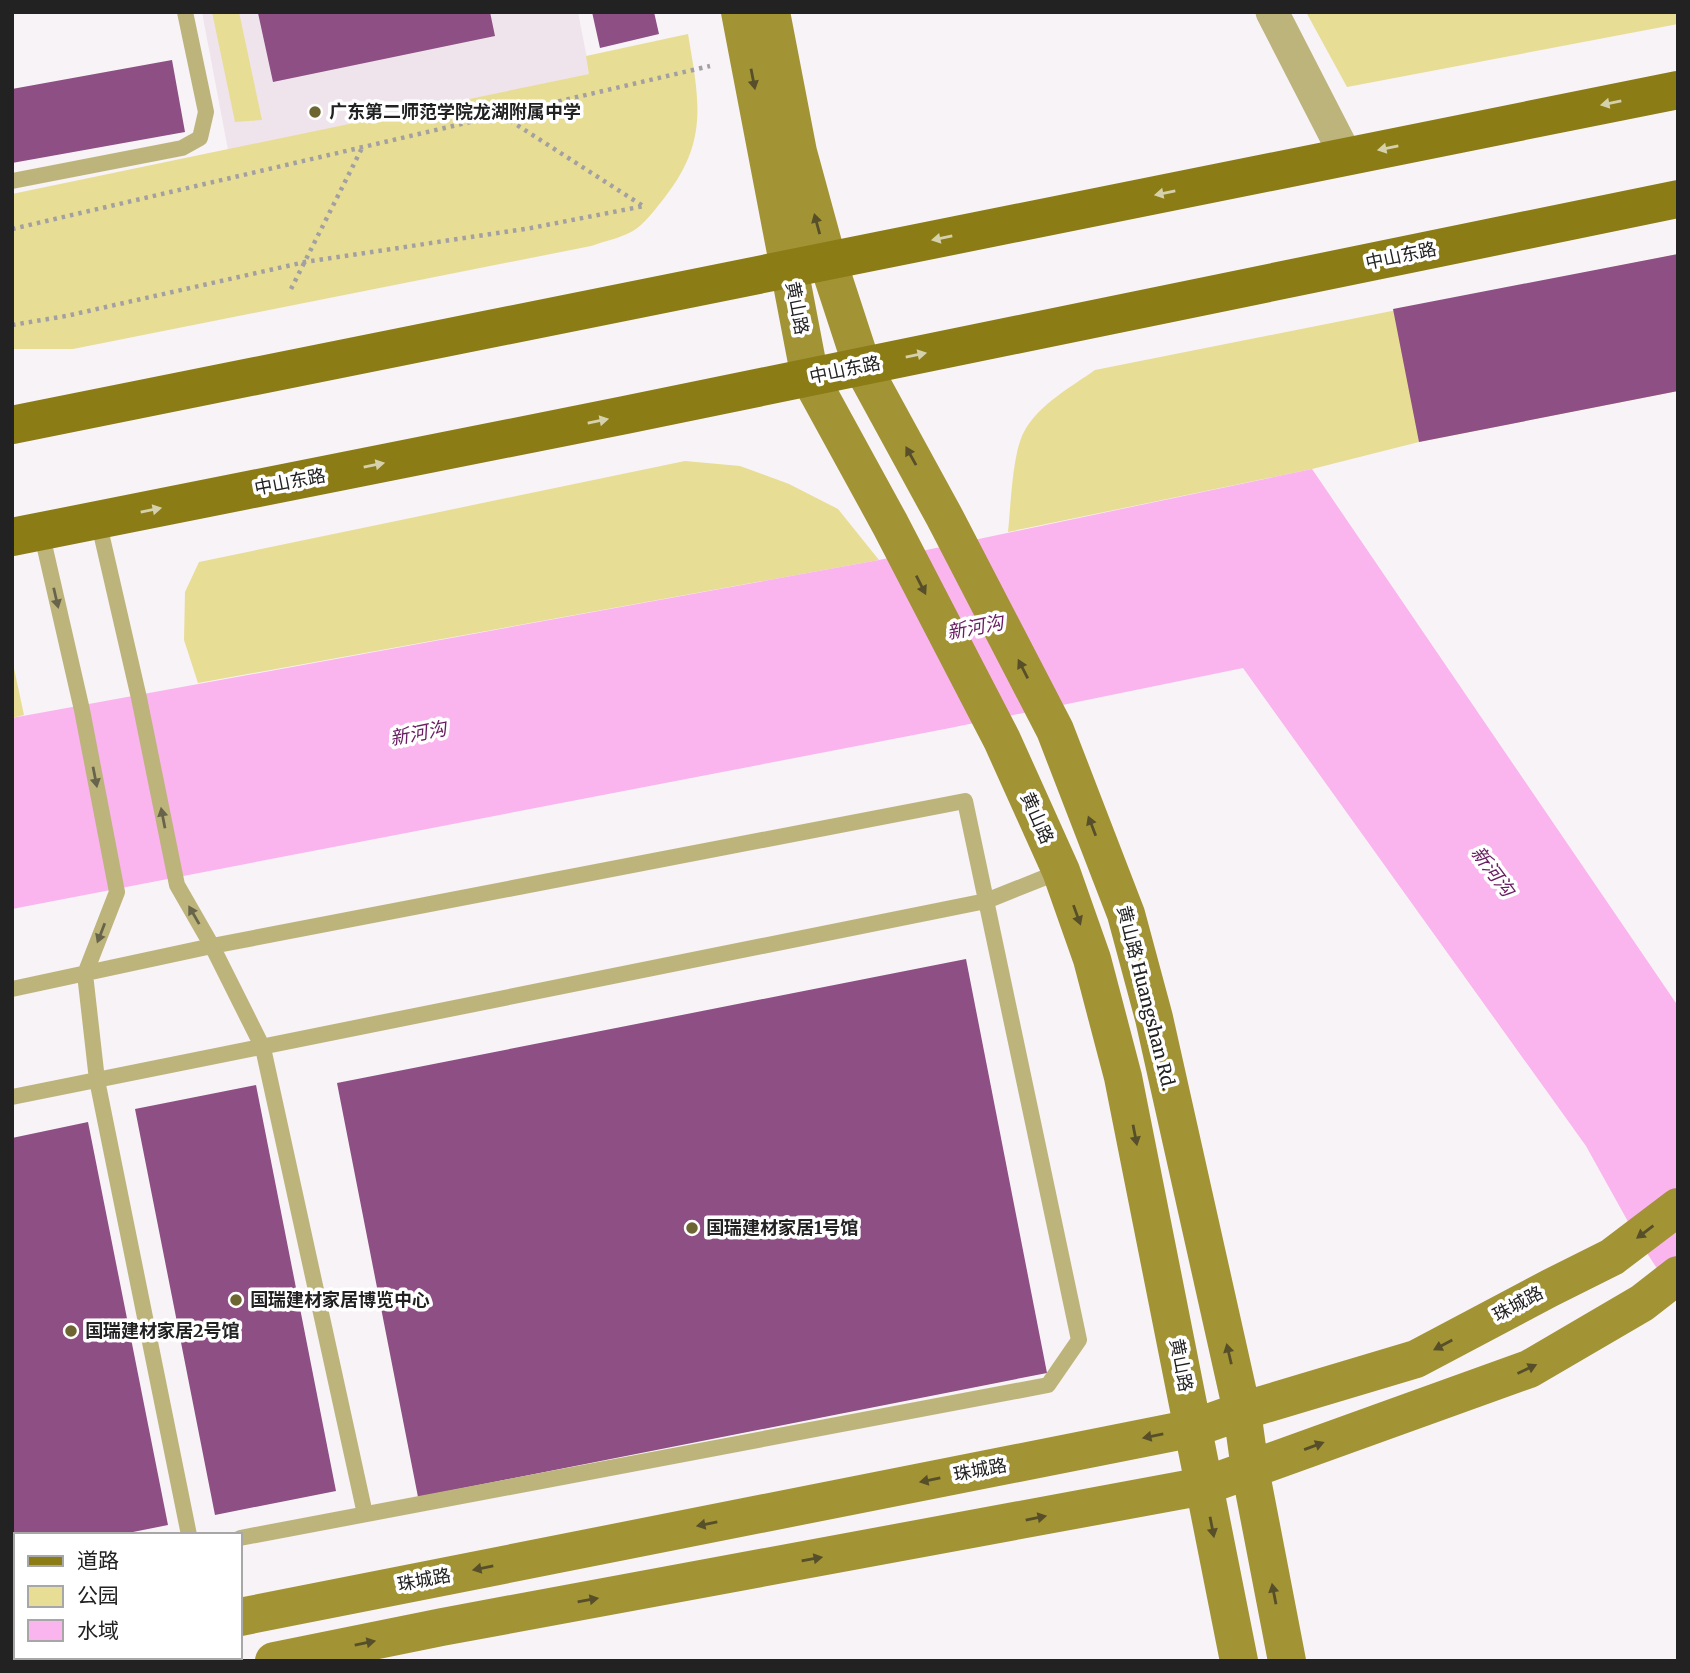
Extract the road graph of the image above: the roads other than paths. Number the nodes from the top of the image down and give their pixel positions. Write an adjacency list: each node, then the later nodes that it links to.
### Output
1 (186, 12): 7 (lane)
2 (740, 12): 10 (street, 黄山路, one-way to 10)
3 (771, 12): 9 (street, one-way to 3)
4 (1272, 12): 6 (street)
5 (1678, 90): 6 (main road, one-way to 6)
6 (1346, 156): 9 (main road, one-way to 9)
7 (12, 181)
8 (1678, 200): 11 (main road, 中山东路, one-way to 8)
9 (828, 262): 10 (main road); 11 (street)
10 (789, 268): 12 (street, 黄山路); 13 (main road)
11 (862, 366): 12 (main road, 中山东路); 26 (street, 黄山路 Huangshan Rd., one-way to 11)
12 (810, 377): 14 (main road, 中山东路, one-way to 12); 16 (street, 黄山路, one-way to 16)
13 (12, 425)
14 (98, 520): 15 (main road, 中山东路); 18 (lane, one-way to 14)
15 (27, 534): 19 (lane, one-way to 19)
16 (1061, 871): 17 (lane); 27 (street, 黄山路, one-way to 27)
17 (986, 901): 18 (lane); 21 (lane); 30 (lane)
18 (212, 946): 19 (lane); 21 (lane)
19 (85, 974): 20 (lane); 22 (lane)
20 (12, 989)
21 (263, 1048): 22 (lane); 30 (lane)
22 (97, 1080): 23 (lane); 31 (lane)
23 (12, 1097)
24 (1678, 1207): 26 (street, 珠城路, one-way to 26)
25 (1678, 1275): 28 (street, one-way to 25)
26 (1242, 1410): 27 (street, 珠城路); 28 (street, 黄山路 Huangshan Rd.)
27 (1194, 1428): 29 (street, 黄山路); 33 (street, 珠城路, one-way to 33)
28 (1250, 1469): 29 (street); 36 (street, one-way to 28)
29 (1204, 1486): 34 (street, one-way to 29); 35 (street, 黄山路, one-way to 35)
30 (365, 1514): 32 (lane)
31 (189, 1533)
32 (242, 1538)
33 (242, 1617)
34 (274, 1661)
35 (1239, 1661)
36 (1287, 1661)

